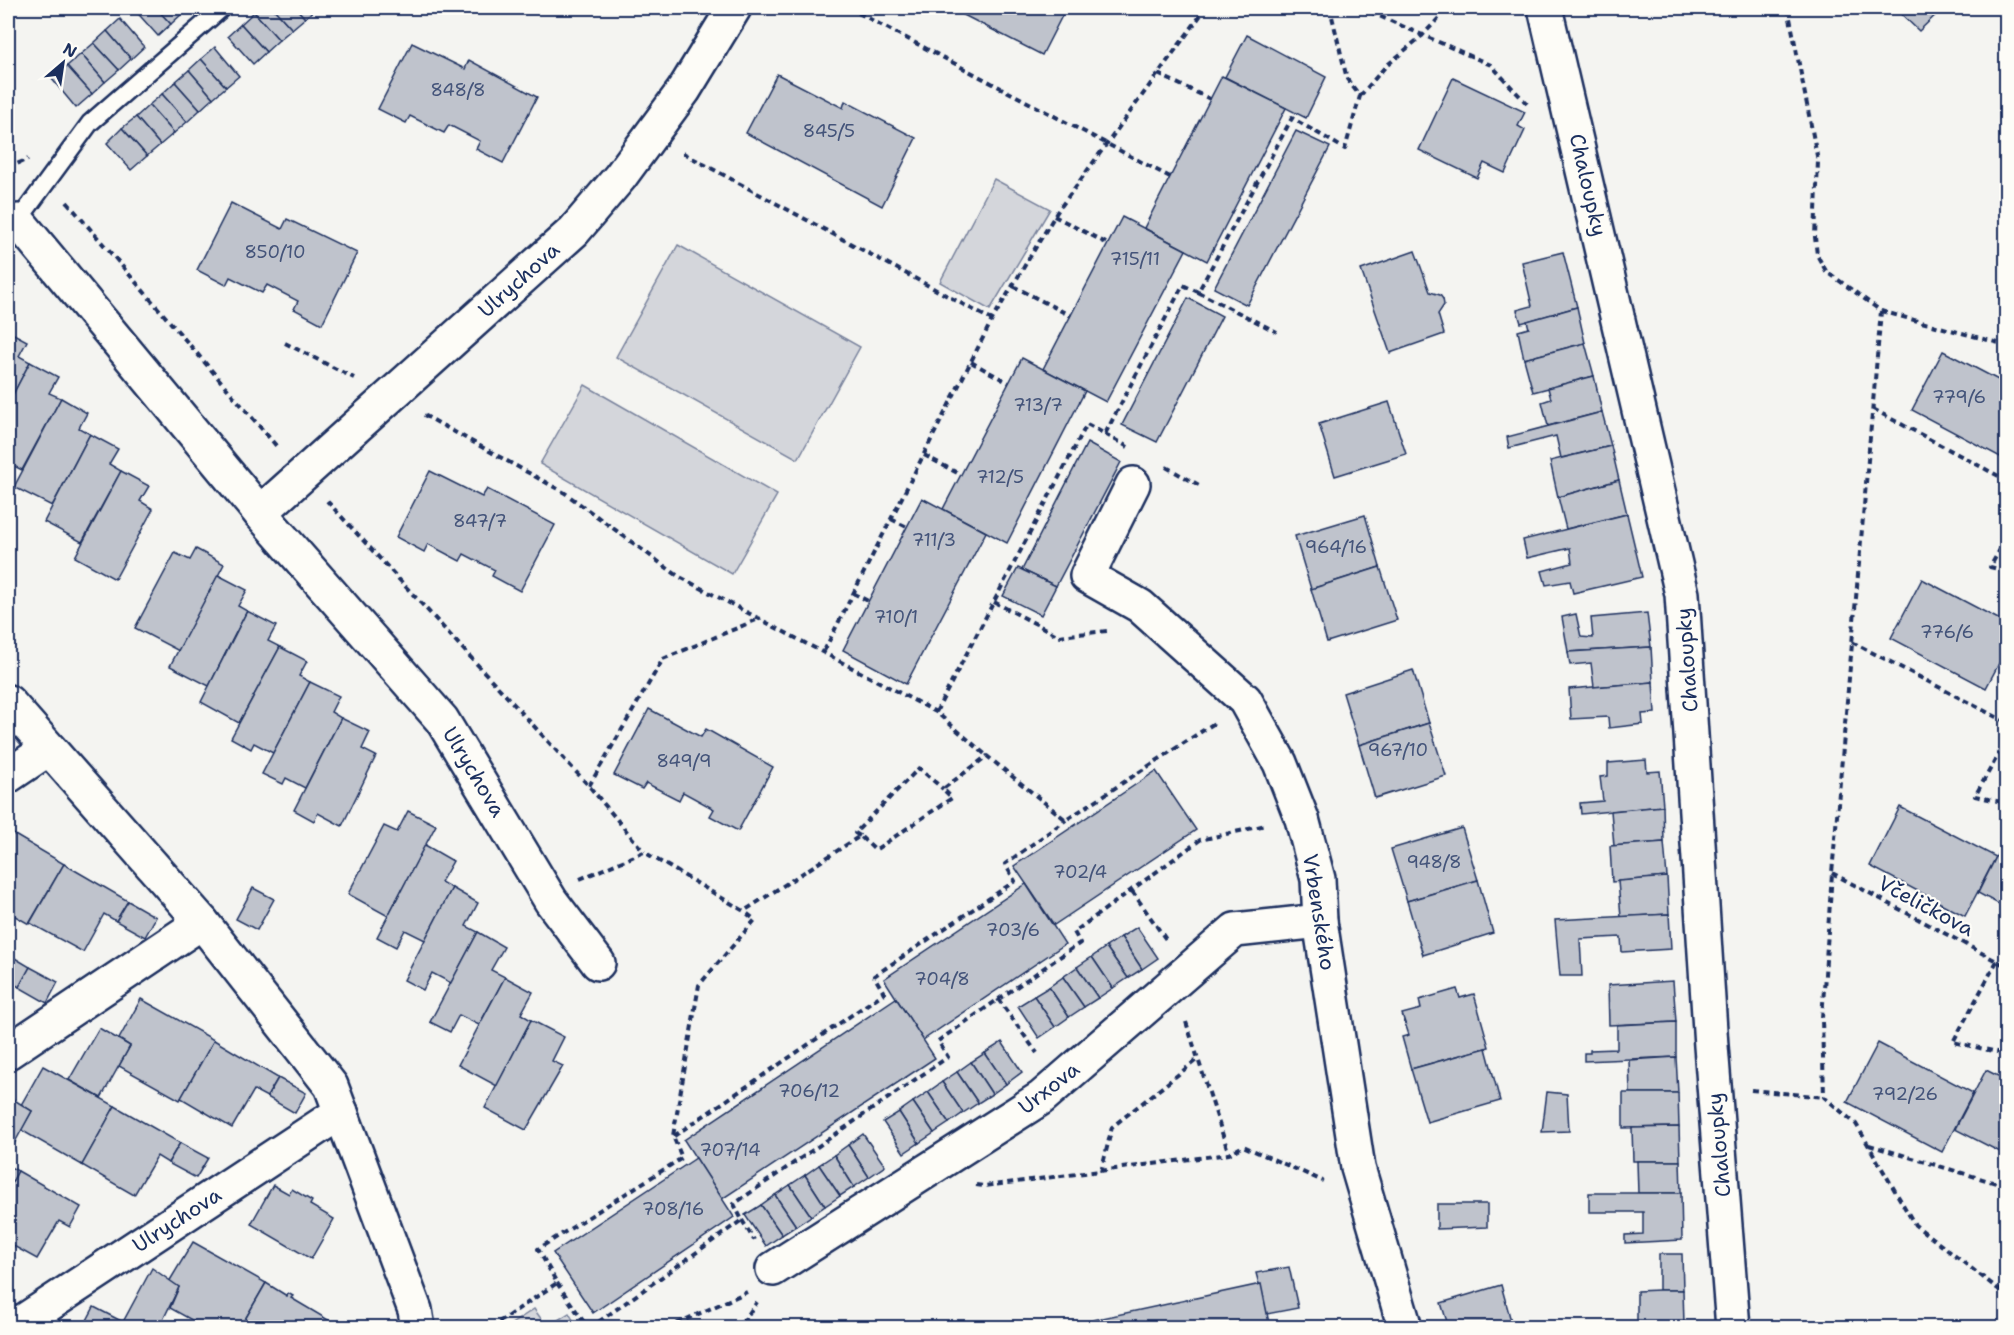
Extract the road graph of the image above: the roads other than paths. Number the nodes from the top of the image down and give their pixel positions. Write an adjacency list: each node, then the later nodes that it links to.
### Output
1 (222, 8): 4 (lane)
2 (734, 8): 6 (street, Ulrychova)
3 (1545, 8): 19 (street, Chaloupky)
4 (13, 222): 6 (street, Ulrychova)
5 (1132, 484): 10 (street, Vrbenského)
6 (260, 513): 12 (street, Ulrychova)
7 (8, 702): 8 (street)
8 (48, 748): 9 (street); 11 (street)
9 (8, 776)
10 (1320, 921): 15 (street, Urxova); 18 (street, Vrbenského)
11 (202, 922): 13 (street); 14 (street)
12 (598, 963)
13 (8, 1052)
14 (341, 1112): 16 (street, Ulrychova); 17 (street)
15 (764, 1285)
16 (13, 1328)
17 (418, 1328)
18 (1405, 1328)
19 (1733, 1328)

